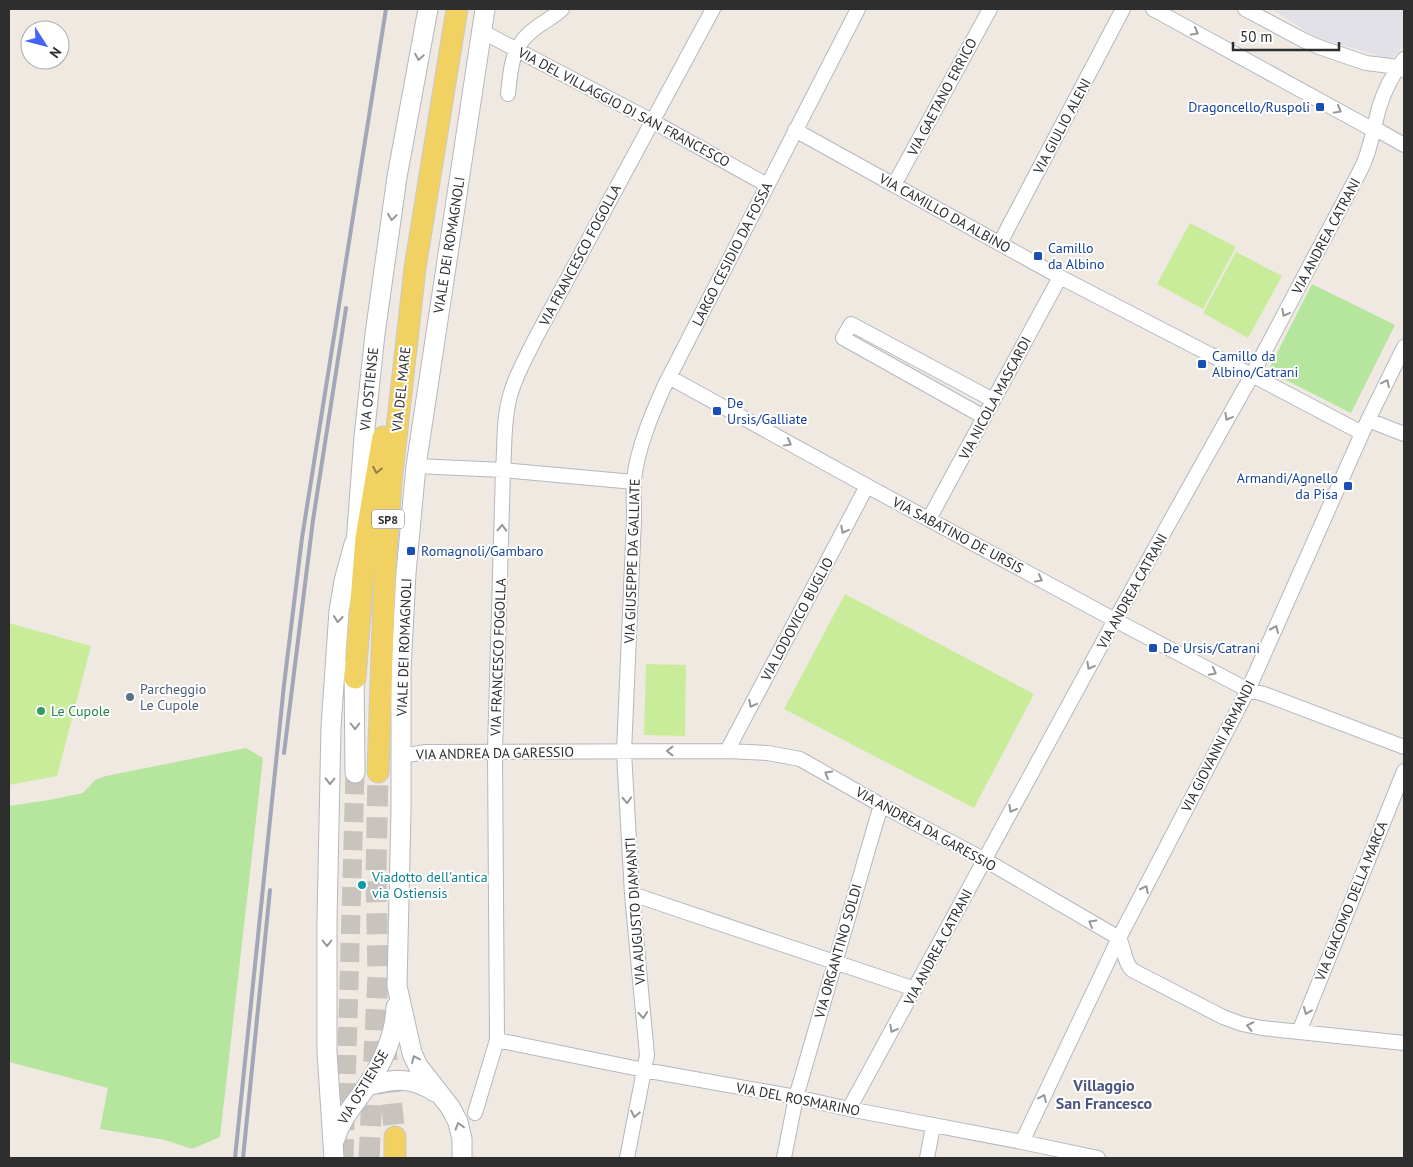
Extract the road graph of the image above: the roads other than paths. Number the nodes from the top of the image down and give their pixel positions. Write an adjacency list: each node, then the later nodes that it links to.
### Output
1 (428, 9): 36 (main road, VIA OSTIENSE, one-way to 36)
2 (457, 9): 22 (main road, VIA DEL MARE / SP8)
3 (485, 9): 11 (main road, VIALE DEI ROMAGNOLI)
4 (562, 9): 12 (street)
5 (713, 9): 15 (street, VIA FRANCESCO FOGOLLA)
6 (858, 9): 17 (street, LARGO CESIDIO DA FOSSA)
7 (990, 9): 20 (street, VIA GAETANO ERRICO)
8 (1123, 9): 21 (street, VIA GIULIO ALENI)
9 (1153, 9): 16 (street, one-way to 16)
10 (1246, 9): 13 (street)
11 (481, 31): 12 (street, VIA DEL VILLAGGIO DI SAN FRANCESCO); 31 (main road, VIALE DEI ROMAGNOLI)
12 (516, 49): 14 (street); 15 (street, VIA DEL VILLAGGIO DI SAN FRANCESCO)
13 (1402, 65): 16 (street, VIA ANDREA CATRANI)
14 (508, 94)
15 (652, 121): 19 (street, VIA DEL VILLAGGIO DI SAN FRANCESCO); 32 (street, VIA FRANCESCO FOGOLLA)
16 (1374, 128): 18 (street); 25 (street, VIA ANDREA CATRANI, one-way to 25)
17 (795, 130): 19 (street, LARGO CESIDIO DA FOSSA); 20 (street, VIA CAMILLO DA ALBINO)
18 (1404, 145)
19 (767, 185): 26 (street, LARGO CESIDIO DA FOSSA)
20 (894, 186): 21 (street, VIA CAMILLO DA ALBINO)
21 (1000, 243): 23 (street, VIA CAMILLO DA ALBINO)
22 (415, 268): 38 (main road, one-way to 38); 46 (main road, VIA DEL MARE / SP8)
23 (1060, 277): 25 (street, VIA CAMILLO DA ALBINO); 27 (street, VIA NICOLA MASCARDI)
24 (1404, 346): 29 (street, VIA GIOVANNI ARMANDI, one-way to 24)
25 (1252, 375): 29 (street, VIA CAMILLO DA ALBINO); 37 (street, VIA ANDREA CATRANI, one-way to 37)
26 (669, 377): 33 (street, VIA GIUSEPPE DA GALLIATE); 34 (street, VIA SABATINO DE URSIS, one-way to 34)
27 (993, 400): 28 (street, VIA NICOLA MASCARDI); 28 (street)
28 (984, 417): 35 (street, VIA NICOLA MASCARDI)
29 (1365, 427): 30 (street, VIA CAMILLO DA ALBINO); 39 (street, VIA GIOVANNI ARMANDI, one-way to 29)
30 (1404, 434)
31 (416, 466): 32 (street); 44 (main road, VIALE DEI ROMAGNOLI)
32 (503, 470): 33 (street); 41 (street, VIA FRANCESCO FOGOLLA, one-way to 32)
33 (634, 482): 43 (street, VIA GIUSEPPE DA GALLIATE)
34 (867, 486): 35 (street, VIA SABATINO DE URSIS); 42 (street, VIA LODOVICO BUGLIO, one-way to 42)
35 (929, 519): 37 (street, VIA SABATINO DE URSIS, one-way to 37)
36 (356, 537): 38 (main road, VIA OSTIENSE); 67 (main road, one-way to 67)
37 (1115, 620): 39 (street, VIA SABATINO DE URSIS, one-way to 39); 49 (street, VIA ANDREA CATRANI, one-way to 49)
38 (355, 678): 47 (main road, VIA OSTIENSE, one-way to 47)
39 (1248, 690): 40 (street, VIA SABATINO DE URSIS); 51 (street, VIA GIOVANNI ARMANDI, one-way to 39)
40 (1404, 747)
41 (495, 751): 43 (street, VIA ANDREA DA GARESSIO); 44 (street, VIA ANDREA DA GARESSIO); 56 (street, VIA FRANCESCO FOGOLLA)
42 (727, 751): 43 (street, VIA ANDREA DA GARESSIO, one-way to 43); 48 (street, VIA ANDREA DA GARESSIO, one-way to 42)
43 (624, 752): 50 (street, VIA AUGUSTO DIAMANTI, one-way to 50)
44 (401, 756): 53 (main road, VIALE DEI ROMAGNOLI)
45 (1404, 771): 55 (street, VIA GIACOMO DELLA MARCA, one-way to 55)
46 (378, 772)
47 (355, 773)
48 (881, 805): 49 (street, VIA ANDREA DA GARESSIO); 52 (street, VIA ORGANTINO SOLDI)
49 (985, 860): 51 (street, VIA ANDREA DA GARESSIO, one-way to 49); 54 (street, VIA ANDREA CATRANI)
50 (632, 894): 52 (street); 58 (street, VIA AUGUSTO DIAMANTI, one-way to 58)
51 (1119, 938): 55 (street, one-way to 51); 66 (street, VIA GIOVANNI ARMANDI, one-way to 51)
52 (835, 962): 54 (street); 60 (street, VIA ORGANTINO SOLDI)
53 (397, 986): 59 (main road, VIA OSTIENSE); 61 (main road, VIALE DEI ROMAGNOLI, one-way to 53)
54 (915, 989): 62 (street, VIA ANDREA CATRANI, one-way to 62)
55 (1299, 1032): 57 (street)
56 (497, 1040): 58 (street, VIA DEL ROSMARINO); 63 (street, VIA FRANCESCO FOGOLLA)
57 (1404, 1043)
58 (644, 1070): 60 (street, VIA DEL ROSMARINO); 70 (street, VIA AUGUSTO DIAMANTI, one-way to 70)
59 (367, 1086): 61 (main road, VIALE DEI ROMAGNOLI); 67 (main road, VIA OSTIENSE)
60 (796, 1097): 62 (street, VIA DEL ROSMARINO); 71 (street, VIA ORGANTINO SOLDI)
61 (443, 1099): 69 (main road, VIALE DEI ROMAGNOLI, one-way to 61)
62 (849, 1109): 64 (street, VIA DEL ROSMARINO)
63 (475, 1113)
64 (933, 1126): 66 (street, VIA DEL ROSMARINO); 72 (street)
65 (395, 1136): 68 (main road)
66 (1022, 1142): 73 (street, VIA DEL ROSMARINO)
67 (333, 1151)
68 (395, 1158)
69 (462, 1158)
70 (627, 1158)
71 (784, 1158)
72 (927, 1158)
73 (1091, 1158)

